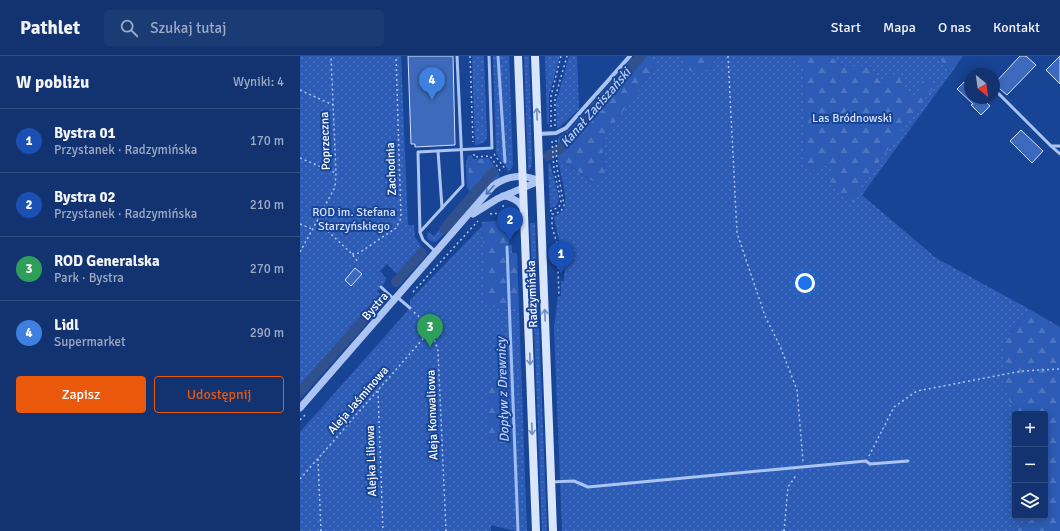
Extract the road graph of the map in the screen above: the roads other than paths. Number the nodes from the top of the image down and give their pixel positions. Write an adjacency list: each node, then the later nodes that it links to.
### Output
1 (457, 56): 10 (lane)
2 (488, 56): 10 (lane)
3 (518, 56): 13 (main road, Radzymińska)
4 (535, 56): 7 (main road, Radzymińska, one-way to 4)
5 (630, 56): 7 (street)
6 (1000, 95): 8 (lane)
7 (538, 134): 14 (main road, Radzymińska)
8 (1051, 146): 9 (lane); 12 (lane)
9 (1060, 146)
10 (461, 150): 11 (lane); 17 (lane)
11 (438, 151): 17 (lane); 20 (lane)
12 (1060, 154)
13 (523, 176): 14 (street, Bystra); 15 (main road, Radzymińska); 19 (street, Bystra, one-way to 19)
14 (540, 181): 15 (street, Bystra); 27 (main road, Radzymińska, one-way to 14)
15 (523, 188): 16 (street, Bystra); 18 (main road, Radzymińska)
16 (503, 200): 18 (street); 19 (street, Bystra)
17 (442, 208): 20 (lane)
18 (521, 212): 28 (main road, Radzymińska, one-way to 28)
19 (466, 218): 21 (street, Bystra)
20 (420, 232): 21 (lane)
21 (436, 252): 23 (street, Bystra)
22 (381, 287): 23 (lane)
23 (396, 298): 24 (lane); 25 (street, Bystra)
24 (410, 308)
25 (300, 408)
26 (908, 461): 27 (lane)
27 (551, 482): 29 (main road, Radzymińska)
28 (536, 531)
29 (553, 531)

